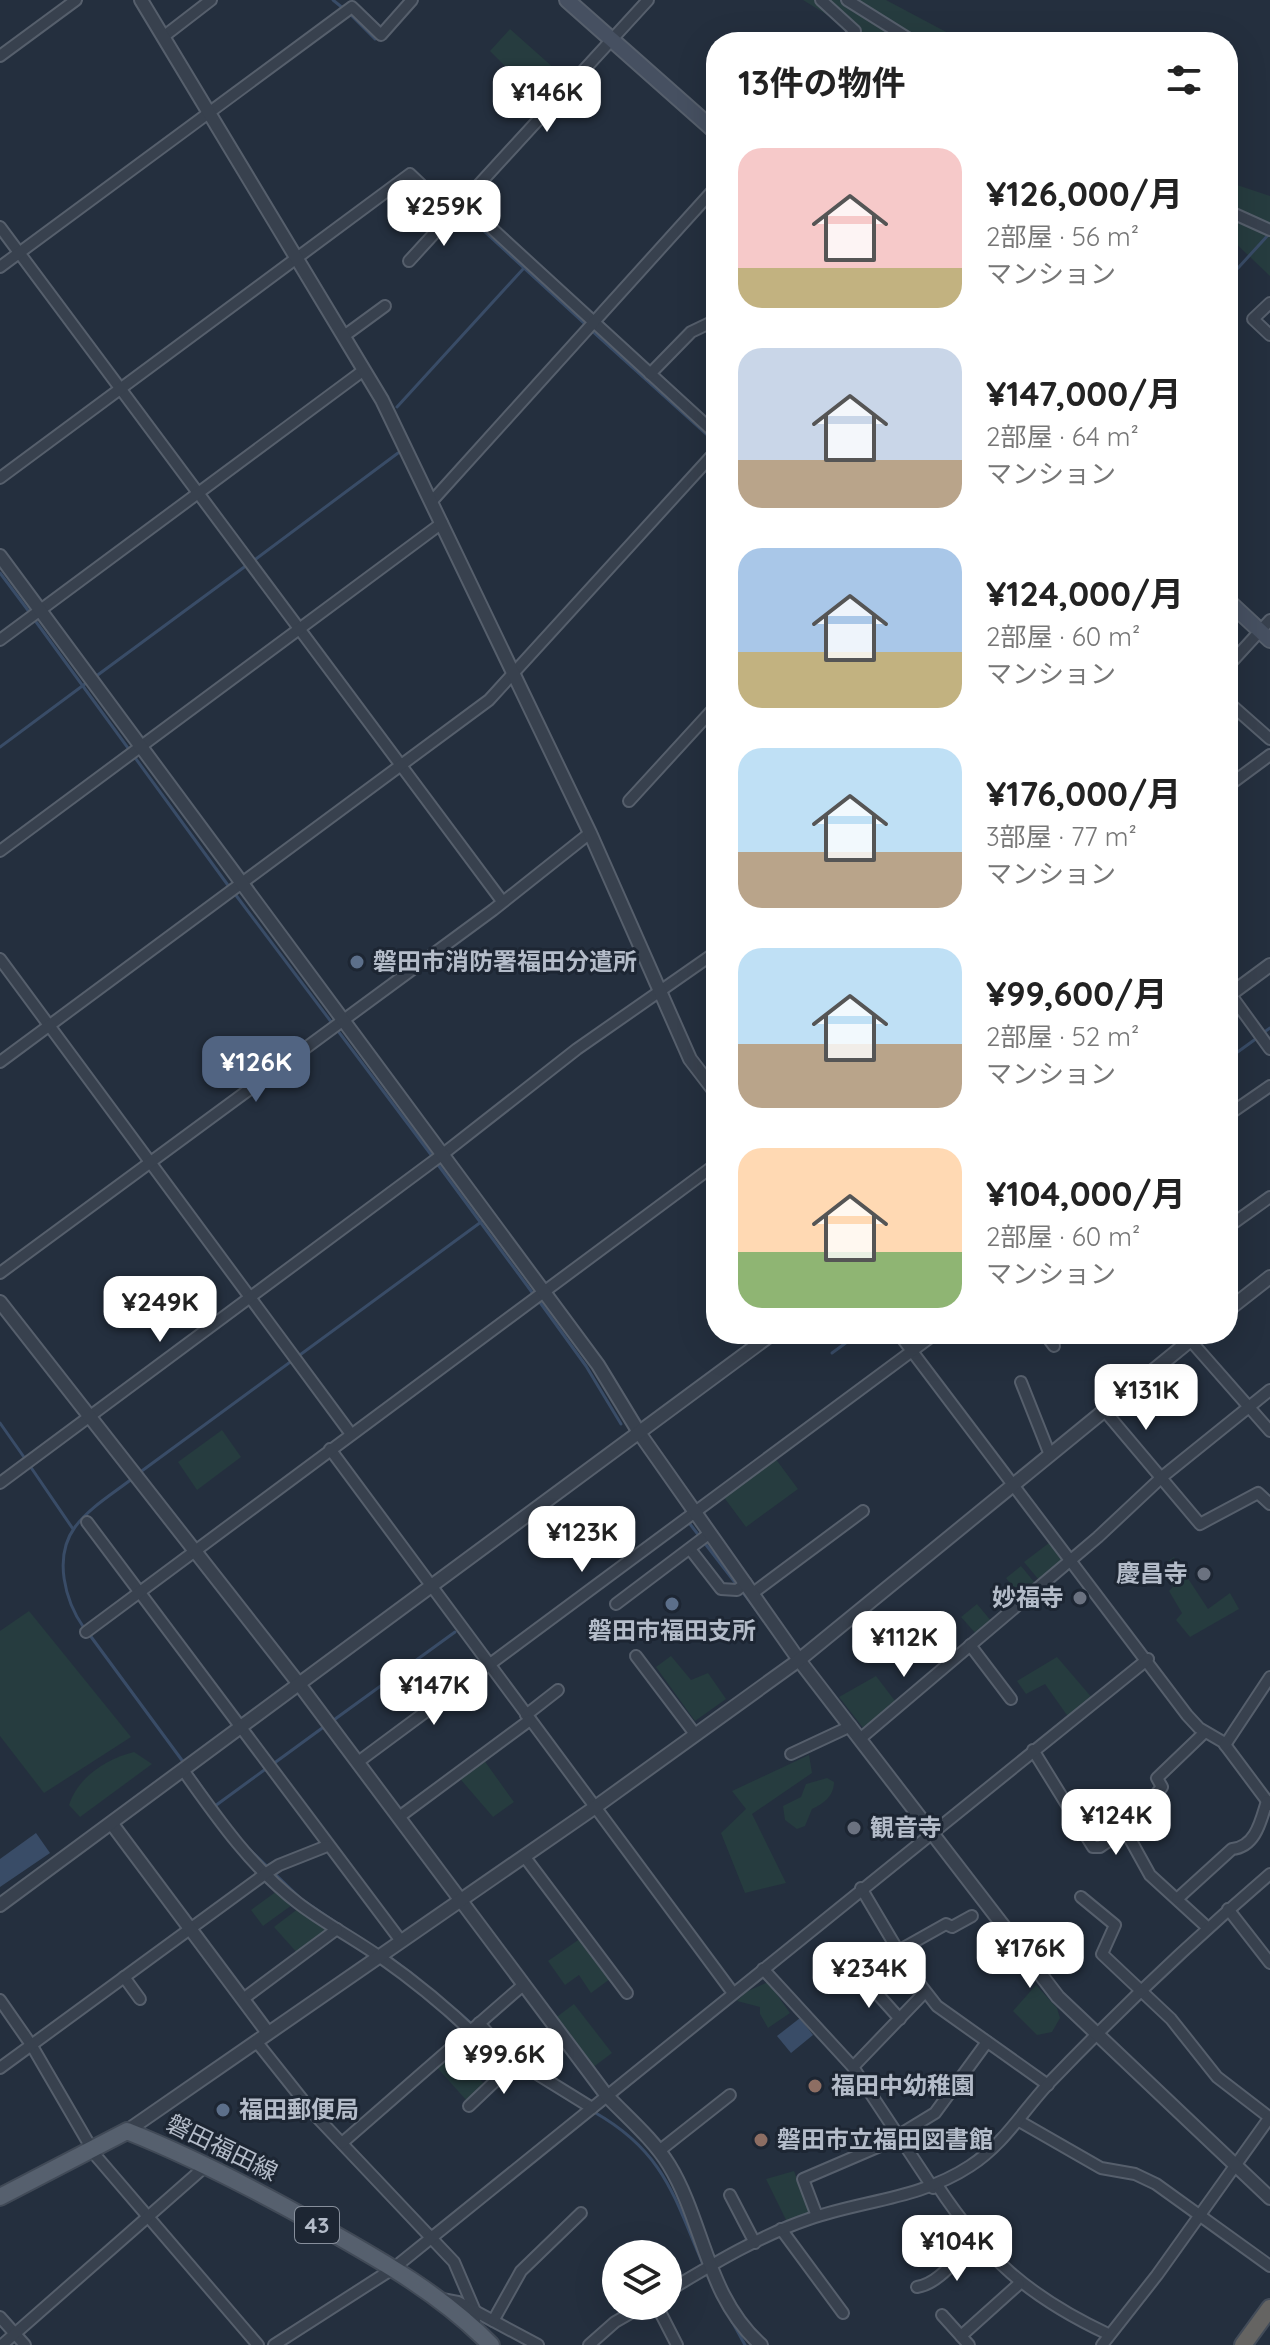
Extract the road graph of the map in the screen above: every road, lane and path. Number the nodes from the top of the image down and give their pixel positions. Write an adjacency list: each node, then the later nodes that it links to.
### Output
1 (76, 0): 13 (street)
2 (141, 0): 11 (street)
3 (211, 0): 11 (street)
4 (412, 0): 14 (street)
5 (567, 0): 12 (main road)
6 (648, 0): 12 (street)
7 (821, 0): 9 (street)
8 (847, 0): 10 (street)
9 (854, 32)
10 (898, 32)
11 (163, 37): 14 (street)
12 (612, 41): 15 (main road); 17 (street)
13 (0, 56)
14 (209, 113): 21 (street); 22 (street)
15 (706, 123)
16 (706, 198): 27 (street)
17 (457, 209): 22 (street); 23 (street); 27 (street)
18 (1238, 216): 20 (street)
19 (0, 227): 21 (street)
20 (1270, 230)
21 (19, 253): 24 (street); 33 (street)
22 (297, 258): 30 (street); 33 (street)
23 (409, 261)
24 (0, 267)
25 (1270, 303): 29 (street)
26 (385, 306): 30 (street)
27 (593, 322): 32 (street); 38 (street)
28 (706, 325): 32 (street)
29 (1270, 335)
30 (344, 336): 31 (street)
31 (364, 370): 37 (street); 38 (street)
32 (650, 374): 34 (street)
33 (120, 389): 36 (street); 37 (street)
34 (706, 425)
35 (706, 462): 47 (street)
36 (0, 478)
37 (196, 492): 42 (street); 43 (street)
38 (432, 501): 39 (street)
39 (442, 523): 43 (street); 47 (street)
40 (0, 556): 42 (street)
41 (1238, 608): 44 (main road)
42 (40, 610): 45 (street); 51 (street)
43 (299, 630): 51 (street); 53 (street)
44 (1267, 630): 46 (street)
45 (0, 640)
46 (1238, 657)
47 (513, 674): 53 (street); 56 (street)
48 (1238, 711): 50 (street)
49 (706, 717): 55 (street)
50 (1270, 739)
51 (141, 748): 57 (street); 58 (street)
52 (1270, 755): 54 (street)
53 (399, 767): 58 (street); 59 (street)
54 (1238, 779)
55 (629, 801)
56 (590, 833): 59 (street); 64 (street)
57 (0, 851)
58 (242, 883): 66 (street); 67 (street)
59 (502, 901): 66 (street)
60 (0, 959): 67 (street)
61 (706, 960): 64 (street)
62 (1270, 965): 63 (street)
63 (1238, 988)
64 (661, 994): 70 (street); 73 (street)
65 (1238, 1006): 68 (street)
66 (342, 1018): 73 (street); 74 (street)
67 (49, 1025): 69 (street); 74 (street)
68 (1270, 1049)
69 (0, 1062)
70 (706, 1080)
71 (1270, 1086): 72 (street)
72 (1238, 1108)
73 (443, 1154): 80 (street); 81 (street)
74 (149, 1162): 78 (street); 81 (street)
75 (706, 1171): 80 (street)
76 (1270, 1197): 77 (street)
77 (1238, 1220)
78 (0, 1273)
79 (1270, 1277): 83 (street)
80 (543, 1291): 96 (street); 97 (street)
81 (250, 1298): 94 (street); 96 (street)
82 (0, 1302): 94 (street)
83 (1238, 1302)
84 (759, 1344): 97 (street)
85 (907, 1344): 89 (street)
86 (921, 1344): 89 (street)
87 (1185, 1344): 93 (street)
88 (1199, 1344): 92 (street)
89 (912, 1351): 102 (street); 105 (street)
90 (1021, 1382): 99 (street)
91 (1270, 1390): 92 (street)
92 (1248, 1408): 95 (street); 100 (street)
93 (1104, 1410): 99 (street); 100 (street)
94 (90, 1416): 101 (street); 108 (street)
95 (1270, 1431)
96 (351, 1434): 98 (street)
97 (640, 1434): 105 (street); 111 (street)
98 (330, 1449): 108 (street); 111 (street)
99 (1050, 1455): 102 (street)
100 (1162, 1477): 103 (street); 110 (street)
101 (0, 1483)
102 (1015, 1484): 110 (street); 119 (street)
103 (1270, 1504)
104 (863, 1511): 112 (street)
105 (694, 1512): 107 (street); 120 (street)
106 (87, 1522): 113 (street)
107 (705, 1537): 109 (street); 112 (street)
108 (195, 1549): 113 (street); 122 (street)
109 (690, 1549): 112 (street); 114 (street)
110 (1072, 1559): 116 (street); 118 (street)
111 (430, 1586): 120 (street); 122 (street)
112 (746, 1589): 119 (street)
113 (139, 1591): 115 (street); 126 (street)
114 (616, 1604)
115 (86, 1632)
116 (970, 1645): 124 (street); 130 (street)
117 (636, 1656): 129 (street)
118 (1148, 1659): 128 (street); 132 (street)
119 (799, 1660): 127 (street); 129 (street)
120 (489, 1664): 125 (street); 134 (street)
121 (1270, 1677): 131 (street)
122 (299, 1684): 126 (street); 134 (street)
123 (558, 1690): 125 (street)
124 (1011, 1699)
125 (528, 1717): 137 (street); 138 (street)
126 (240, 1727): 135 (street); 142 (street)
127 (846, 1729): 130 (street); 133 (street)
128 (1205, 1732): 131 (street); 141 (street)
129 (695, 1734): 137 (street)
130 (861, 1738): 140 (street)
131 (1225, 1745): 136 (street)
132 (1033, 1750): 140 (street); 141 (street)
133 (791, 1754)
134 (358, 1762): 138 (street)
135 (183, 1770): 139 (street); 144 (street)
136 (1268, 1803): 148 (street)
137 (594, 1808): 143 (street); 166 (street)
138 (399, 1817): 149 (street)
139 (112, 1824): 150 (street); 153 (street)
140 (932, 1830): 146 (street); 174 (street)
141 (1125, 1830): 148 (street)
142 (327, 1846): 144 (street); 156 (street)
143 (524, 1856): 149 (street); 165 (street)
144 (265, 1874): 153 (street); 155 (street)
145 (1270, 1874): 151 (street)
146 (861, 1888): 157 (street); 160 (street)
147 (1081, 1897): 167 (street)
148 (1177, 1899): 154 (street)
149 (461, 1900): 156 (street); 163 (street)
150 (0, 1905)
151 (1228, 1909): 154 (street); 159 (street)
152 (972, 1916): 157 (street)
153 (190, 1928): 161 (street); 169 (street)
154 (1208, 1928): 167 (street)
155 (337, 1929): 158 (street); 169 (street)
156 (401, 1941): 158 (street)
157 (898, 1951): 164 (street)
158 (379, 1956): 172 (street); 173 (street)
159 (1270, 1963)
160 (763, 1969): 166 (street); 179 (street)
161 (124, 1977): 168 (street); 177 (street)
162 (864, 1979): 171 (street)
163 (522, 1986): 172 (street); 183 (street)
164 (925, 1992): 171 (street); 176 (street)
165 (627, 1993)
166 (733, 1993): 183 (street)
167 (1142, 1993): 174 (street); 186 (street)
168 (140, 1999)
169 (243, 1999): 173 (street)
170 (0, 2000): 177 (street)
171 (900, 2019): 179 (street)
172 (475, 2026): 178 (street); 190 (street)
173 (268, 2033): 175 (street)
174 (1097, 2037): 181 (street); 194 (street)
175 (256, 2041): 188 (street); 190 (street)
176 (987, 2042): 181 (street); 189 (street)
177 (32, 2046): 180 (street); 191 (street)
178 (512, 2065): 184 (street); 185 (street)
179 (853, 2067): 189 (street)
180 (0, 2068)
181 (1048, 2085): 187 (street)
182 (730, 2095): 192 (street)
183 (607, 2096): 185 (street); 192 (street)
184 (469, 2106)
185 (592, 2108): 204 (street)
186 (1270, 2117): 194 (street)
187 (1019, 2121): 195 (street); 200 (street)
188 (127, 2131): 191 (main road, 磐田福田線); 193 (main road, 磐田福田線 / 43)
189 (900, 2136): 195 (street); 201 (street)
190 (342, 2143): 204 (street)
191 (91, 2148): 197 (main road, 磐田福田線); 202 (street)
192 (659, 2151): 208 (street)
193 (208, 2164): 202 (street); 209 (main road, 磐田福田線 / 43)
194 (1235, 2165): 198 (street); 200 (street)
195 (935, 2187): 201 (street); 205 (street)
196 (730, 2195): 206 (street)
197 (0, 2197)
198 (1270, 2198)
199 (581, 2213): 221 (street)
200 (1199, 2214): 207 (street); 224 (street)
201 (817, 2216): 203 (street)
202 (148, 2217): 223 (street); 228 (street)
203 (781, 2229): 206 (street); 216 (street)
204 (432, 2237): 209 (street); 215 (street)
205 (976, 2239): 211 (street); 212 (street)
206 (755, 2243): 208 (street)
207 (1270, 2266)
208 (709, 2267): 210 (street); 234 (street)
209 (394, 2268): 213 (main road, 磐田福田線 / 43); 229 (street)
210 (682, 2283)
211 (1019, 2284): 224 (street); 225 (street)
212 (917, 2287)
213 (440, 2299): 215 (street); 222 (main road, 磐田福田線 / 43)
214 (1270, 2308): 237 (highway)
215 (475, 2311): 221 (street); 222 (street)
216 (843, 2313)
217 (942, 2315): 225 (street)
218 (0, 2317): 223 (street)
219 (618, 2320): 232 (street)
220 (664, 2320): 233 (street)
221 (493, 2321): 231 (street)
222 (475, 2328): 230 (main road, 磐田福田線 / 43)
223 (15, 2334): 226 (street); 227 (street)
224 (1108, 2334): 236 (street)
225 (961, 2336): 235 (street)
226 (2, 2345)
227 (25, 2345)
228 (258, 2345)
229 (274, 2345)
230 (491, 2345)
231 (538, 2345)
232 (589, 2345)
233 (677, 2345)
234 (761, 2345)
235 (969, 2345)
236 (1102, 2345)
237 (1243, 2345)

